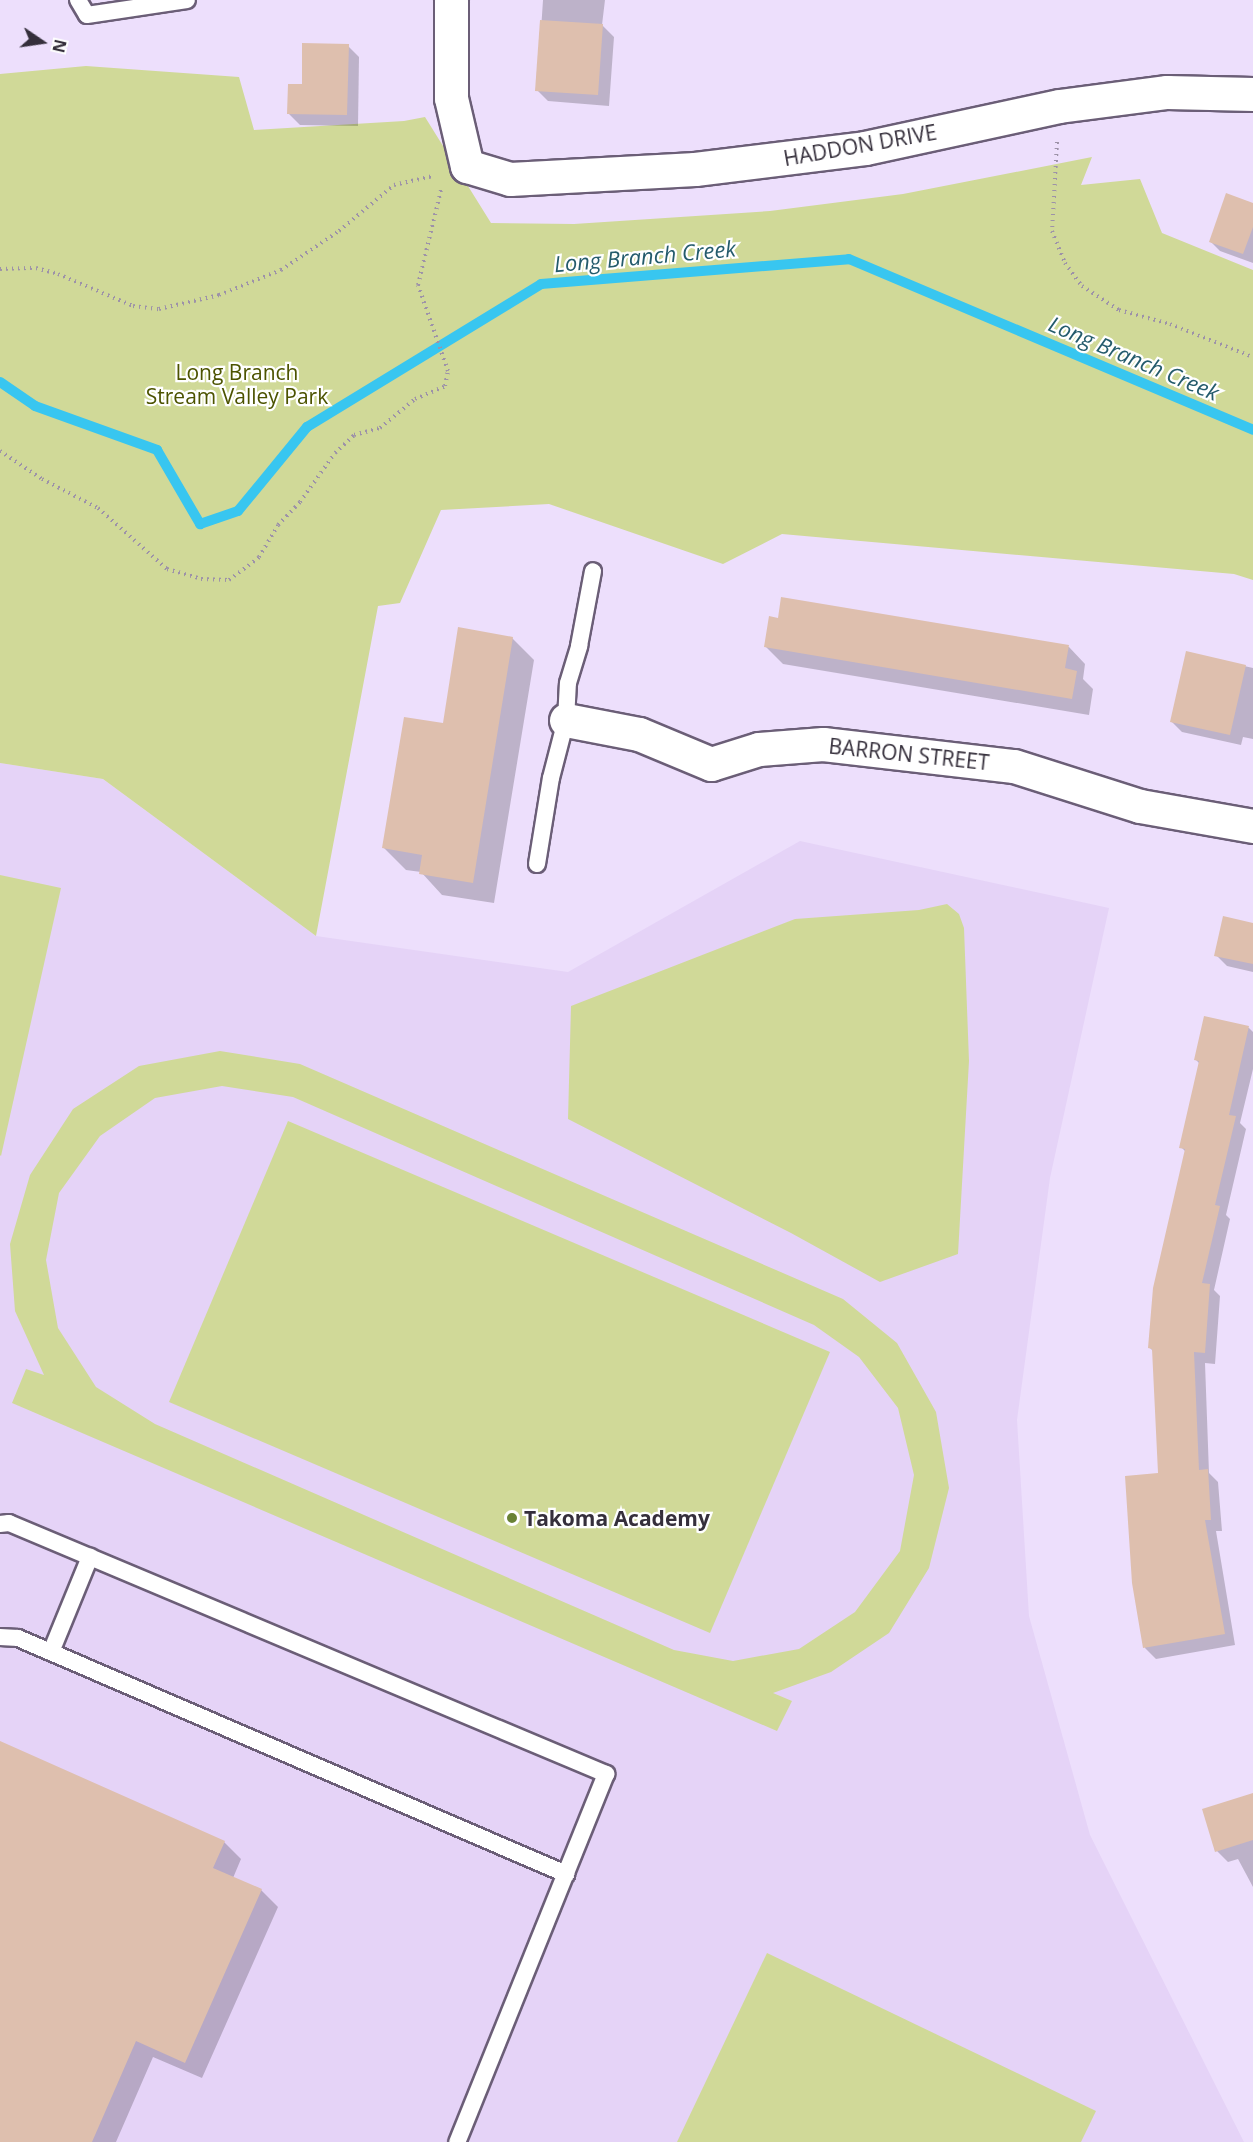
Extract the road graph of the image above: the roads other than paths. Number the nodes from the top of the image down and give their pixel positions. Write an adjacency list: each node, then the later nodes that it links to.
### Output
1 (78, 0): 2 (lane)
2 (187, 0)
3 (451, 0): 4 (street, HADDON DRIVE)
4 (1253, 94)
5 (593, 571): 6 (lane)
6 (566, 720): 7 (street, BARRON STREET); 8 (lane)
7 (1253, 826)
8 (537, 864)
9 (0, 1524): 10 (lane)
10 (90, 1557): 12 (lane); 13 (lane)
11 (0, 1637): 12 (lane)
12 (51, 1652): 13 (lane)
13 (566, 1874): 14 (lane)
14 (457, 2142)

